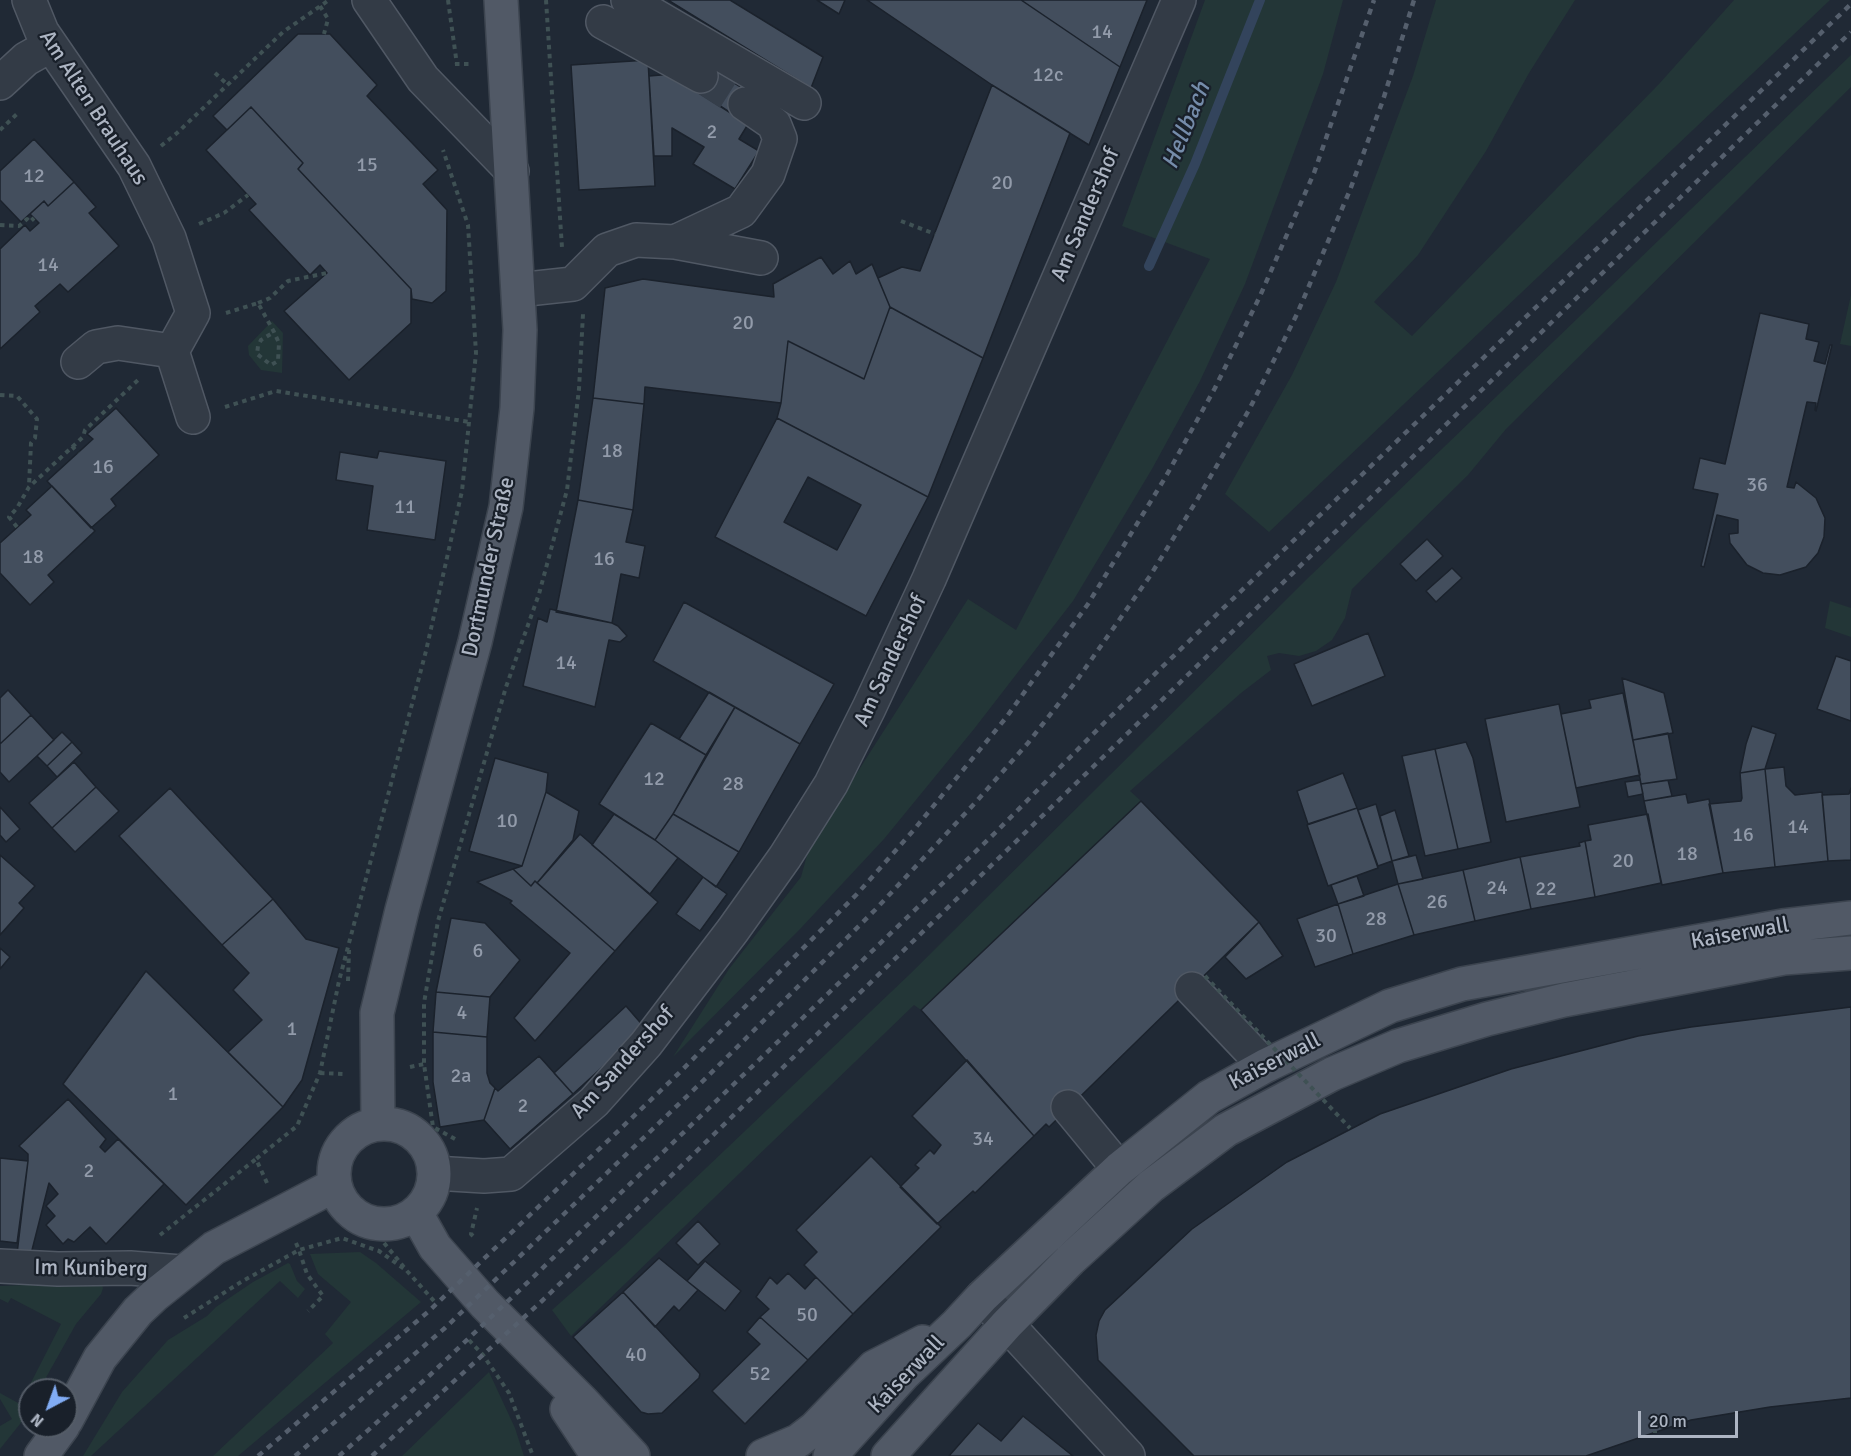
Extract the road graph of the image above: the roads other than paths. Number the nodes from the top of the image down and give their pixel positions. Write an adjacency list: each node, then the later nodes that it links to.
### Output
1 (29, 0): 7 (street, Am Alten Brauhaus)
2 (369, 0): 12 (street)
3 (501, 0): 12 (main road, Dortmunder Straße)
4 (627, 0): 10 (street)
5 (1179, 0): 26 (street, Am Sandershof)
6 (603, 22): 8 (street)
7 (51, 45): 9 (street); 16 (street, Am Alten Brauhaus)
8 (701, 76)
9 (0, 83)
10 (804, 103)
11 (746, 104): 13 (street)
12 (512, 171): 15 (main road, Dortmunder Straße)
13 (675, 242): 14 (street); 15 (street)
14 (761, 258)
15 (518, 290): 24 (main road, Dortmunder Straße)
16 (172, 351): 17 (street); 18 (street)
17 (78, 362)
18 (193, 417)
19 (1851, 918): 22 (main road, Kaiserwall)
20 (1851, 953): 33 (main road, Kaiserwall)
21 (1198, 983): 22 (street)
22 (1265, 1066): 25 (main road, Kaiserwall)
23 (1068, 1107): 25 (street)
24 (378, 1124): 26 (main road); 27 (main road)
25 (1119, 1169): 31 (main road, Kaiserwall)
26 (434, 1173): 28 (main road)
27 (335, 1185): 28 (main road); 30 (main road)
28 (416, 1213): 34 (main road)
29 (0, 1266): 30 (street, Im Kuniberg)
30 (181, 1272): 35 (main road)
31 (982, 1297): 32 (main road, Kaiserwall); 33 (street)
32 (957, 1324): 40 (main road); 41 (main road, Kaiserwall)
33 (1007, 1324): 42 (main road, Kaiserwall); 43 (street)
34 (524, 1345): 37 (main road); 39 (main road)
35 (78, 1399)
36 (54, 1438): 38 (main road)
37 (624, 1455)
38 (41, 1456)
39 (569, 1456)
40 (763, 1456)
41 (830, 1456)
42 (888, 1456)
43 (1128, 1456)

